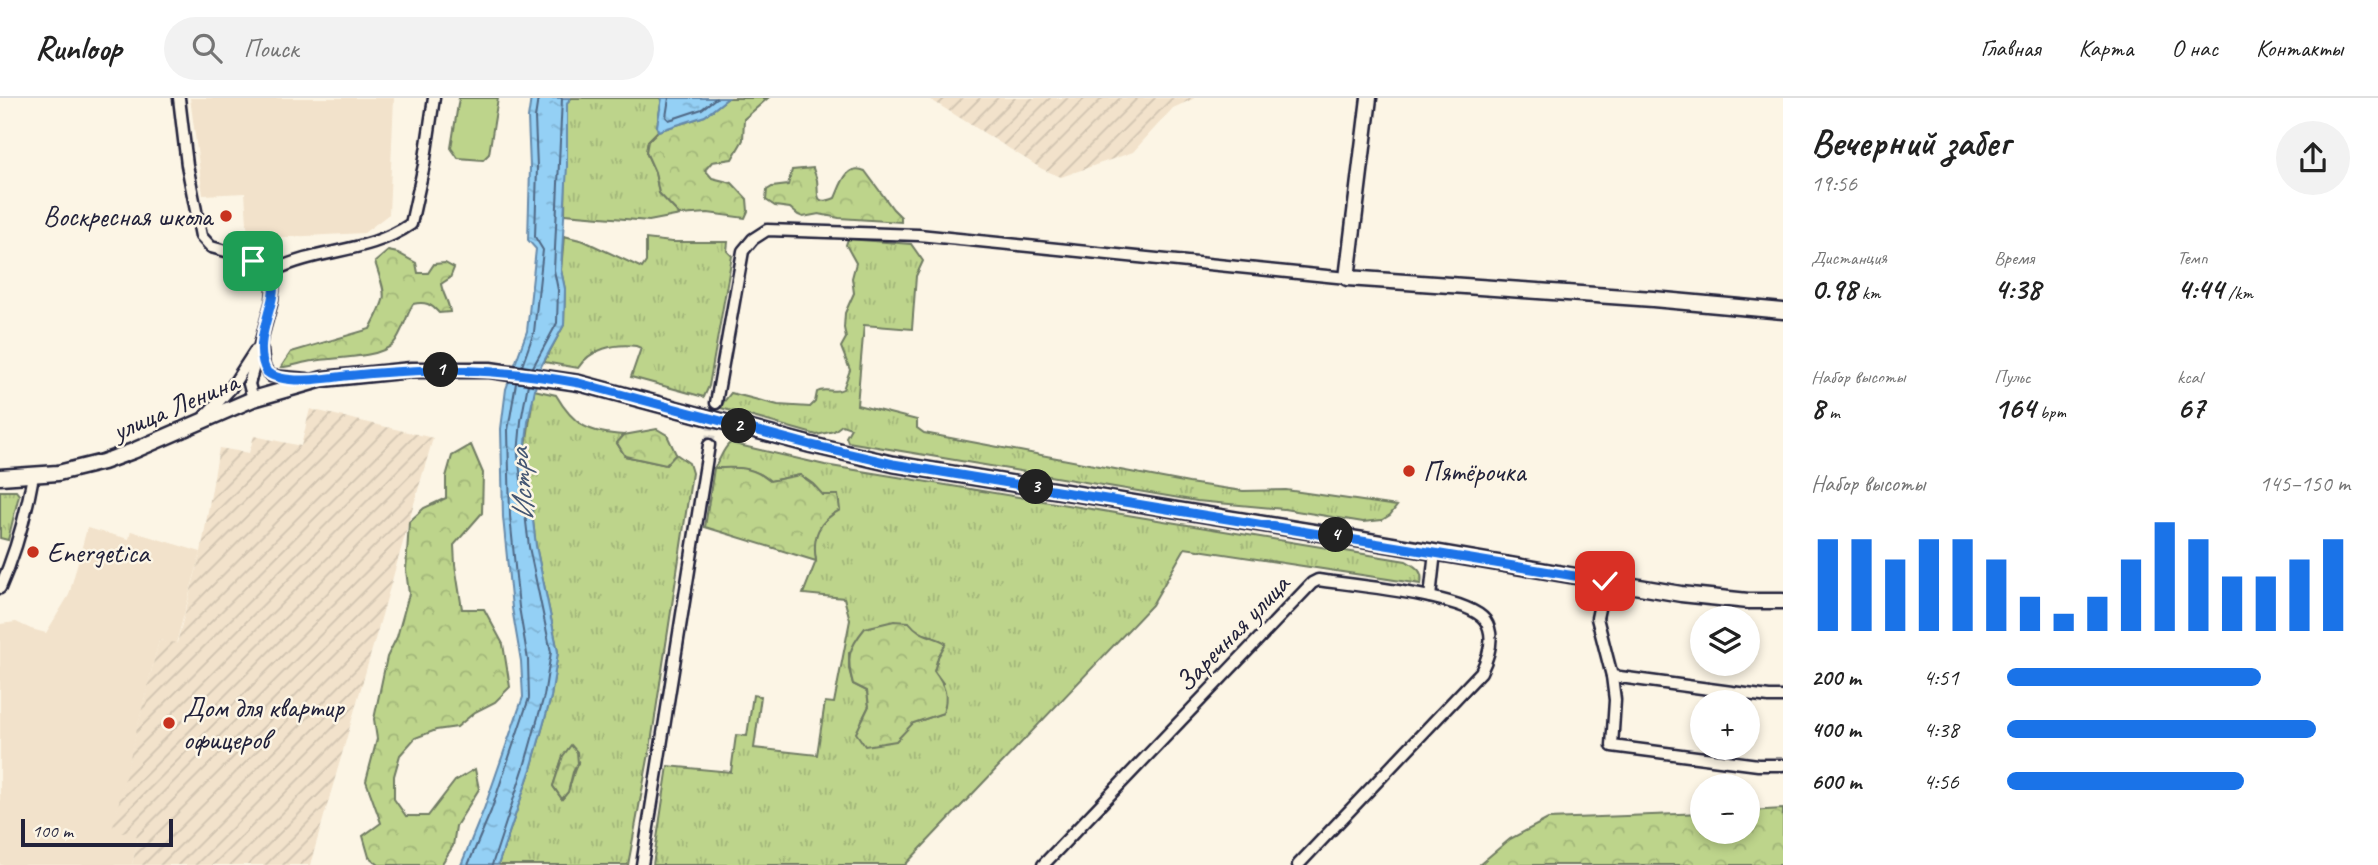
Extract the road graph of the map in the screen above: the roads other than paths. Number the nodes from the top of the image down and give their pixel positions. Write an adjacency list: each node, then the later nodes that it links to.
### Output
1 (179, 98): 4 (street)
2 (434, 98): 4 (street)
3 (1368, 98): 5 (main road)
4 (275, 270): 7 (street)
5 (1347, 278): 6 (main road); 10 (street)
6 (1783, 311)
7 (262, 342): 8 (street); 9 (street); 11 (street)
8 (323, 379): 9 (main road, улица Ленина); 15 (main road, улица Ленина)
9 (253, 399): 11 (main road, улица Ленина)
10 (716, 403)
11 (198, 422): 13 (main road, улица Ленина)
12 (709, 445): 23 (street)
13 (33, 476): 14 (main road, улица Ленина); 17 (street)
14 (0, 477)
15 (1435, 552): 16 (main road, улица Ленина); 18 (street)
16 (1605, 581): 19 (main road, улица Ленина); 20 (street)
17 (0, 588)
18 (1430, 597): 24 (street, Заречная улица); 25 (street, Заречная улица)
19 (1783, 601)
20 (1612, 676): 21 (street); 22 (street)
21 (1783, 696)
22 (1783, 765)
23 (642, 865)
24 (1043, 865)
25 (1298, 865)

